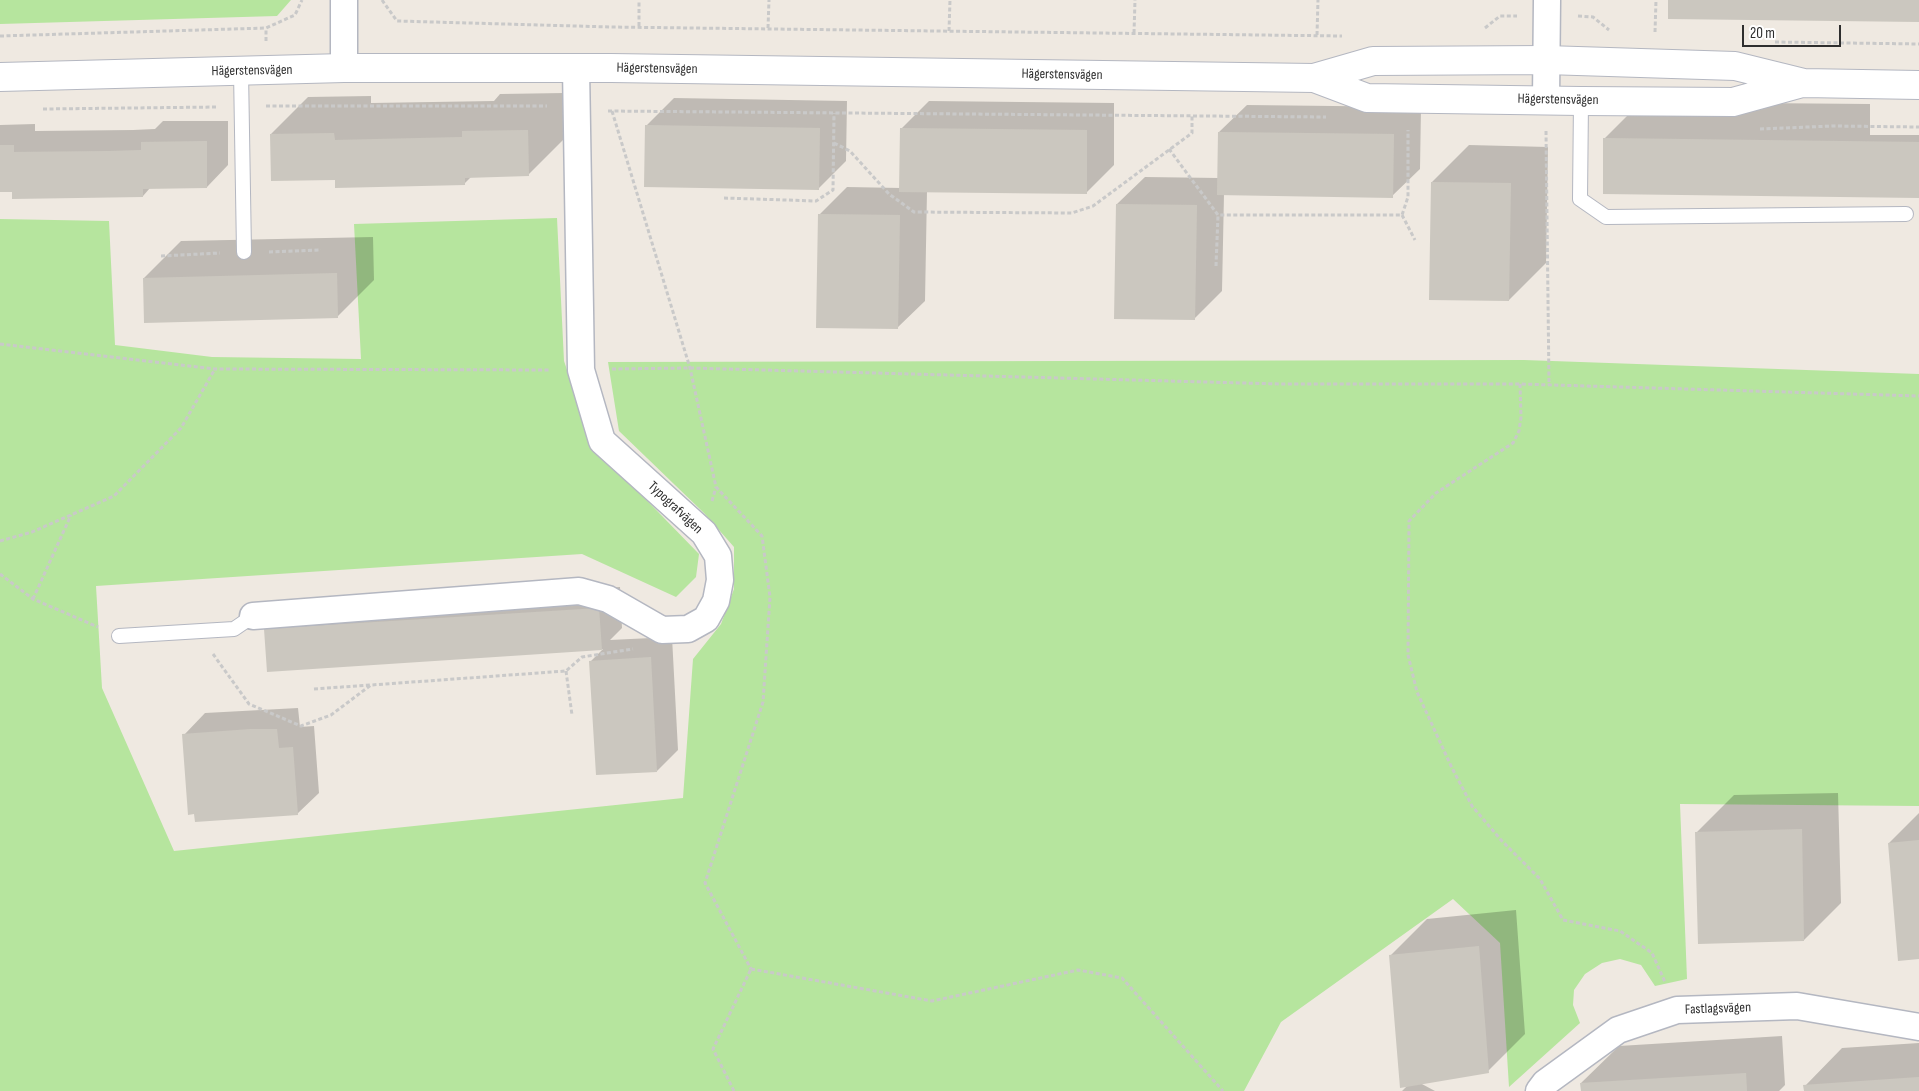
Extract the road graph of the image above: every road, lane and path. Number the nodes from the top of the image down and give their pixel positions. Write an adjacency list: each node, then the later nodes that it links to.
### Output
1 (302, 0): 18 (path)
2 (344, 0): 24 (street)
3 (382, 0): 11 (path)
4 (639, 0): 11 (path)
5 (769, 0): 12 (path)
6 (950, 0): 13 (path)
7 (1135, 0): 15 (path)
8 (1318, 0): 17 (path)
9 (1656, 0): 20 (path)
10 (1547, 8): 14 (path); 16 (path); 23 (street)
11 (639, 26): 12 (path)
12 (768, 28): 13 (path)
13 (949, 31): 15 (path)
14 (1480, 32)
15 (1134, 33): 17 (path)
16 (1614, 34)
17 (1317, 35): 19 (path)
18 (0, 36)
19 (1346, 36)
20 (1655, 40)
21 (1772, 42): 22 (path)
22 (1919, 44)
23 (1546, 60): 28 (street, Hägerstensvägen); 29 (street, Hägerstensvägen); 31 (street)
24 (344, 68): 25 (street, Hägerstensvägen); 26 (street, Hägerstensvägen)
25 (576, 68): 28 (street, Hägerstensvägen); 33 (street, Typografvägen)
26 (241, 71): 27 (street, Hägerstensvägen); 34 (lane)
27 (0, 77)
28 (1314, 78): 31 (street, Hägerstensvägen)
29 (1804, 83): 30 (street, Hägerstensvägen); 32 (street, Hägerstensvägen)
30 (1919, 85)
31 (1546, 100): 32 (street, Hägerstensvägen)
32 (1581, 100): 41 (lane)
33 (575, 106): 34 (path); 36 (path); 54 (street, Typografvägen)
34 (242, 107): 35 (path); 50 (lane)
35 (39, 109)
36 (834, 113): 37 (path); 43 (path)
37 (1192, 116): 38 (path); 44 (path)
38 (1329, 117)
39 (1408, 123): 48 (path)
40 (1919, 127): 42 (path)
41 (1581, 128): 47 (lane); 56 (path)
42 (1752, 129)
43 (834, 143): 44 (path); 45 (path)
44 (1170, 149): 46 (path)
45 (724, 198)
46 (1218, 214): 48 (path); 51 (path)
47 (1906, 214)
48 (1402, 215): 49 (path)
49 (1415, 240)
50 (244, 252)
51 (1216, 266)
52 (0, 344): 53 (path)
53 (215, 369): 54 (path); 58 (path)
54 (581, 370): 55 (path); 63 (street, Typografvägen)
55 (1520, 384): 56 (path); 72 (path)
56 (1549, 385): 57 (path)
57 (1919, 396)
58 (70, 515): 59 (path); 61 (path)
59 (0, 541)
60 (0, 574): 61 (path)
61 (33, 599): 65 (path)
62 (253, 616): 63 (street); 64 (lane)
63 (662, 630): 66 (path)
64 (196, 632): 65 (lane); 67 (path)
65 (119, 636)
66 (566, 672): 67 (path); 69 (path)
67 (371, 685): 68 (path)
68 (314, 689)
69 (572, 715)
70 (705, 883): 71 (path)
71 (751, 969): 74 (path); 75 (path)
72 (1677, 1010): 73 (street, Fastlagsvägen); 76 (street, Fastlagsvägen)
73 (1919, 1027)
74 (734, 1091)
75 (1223, 1091)
76 (1539, 1091)

